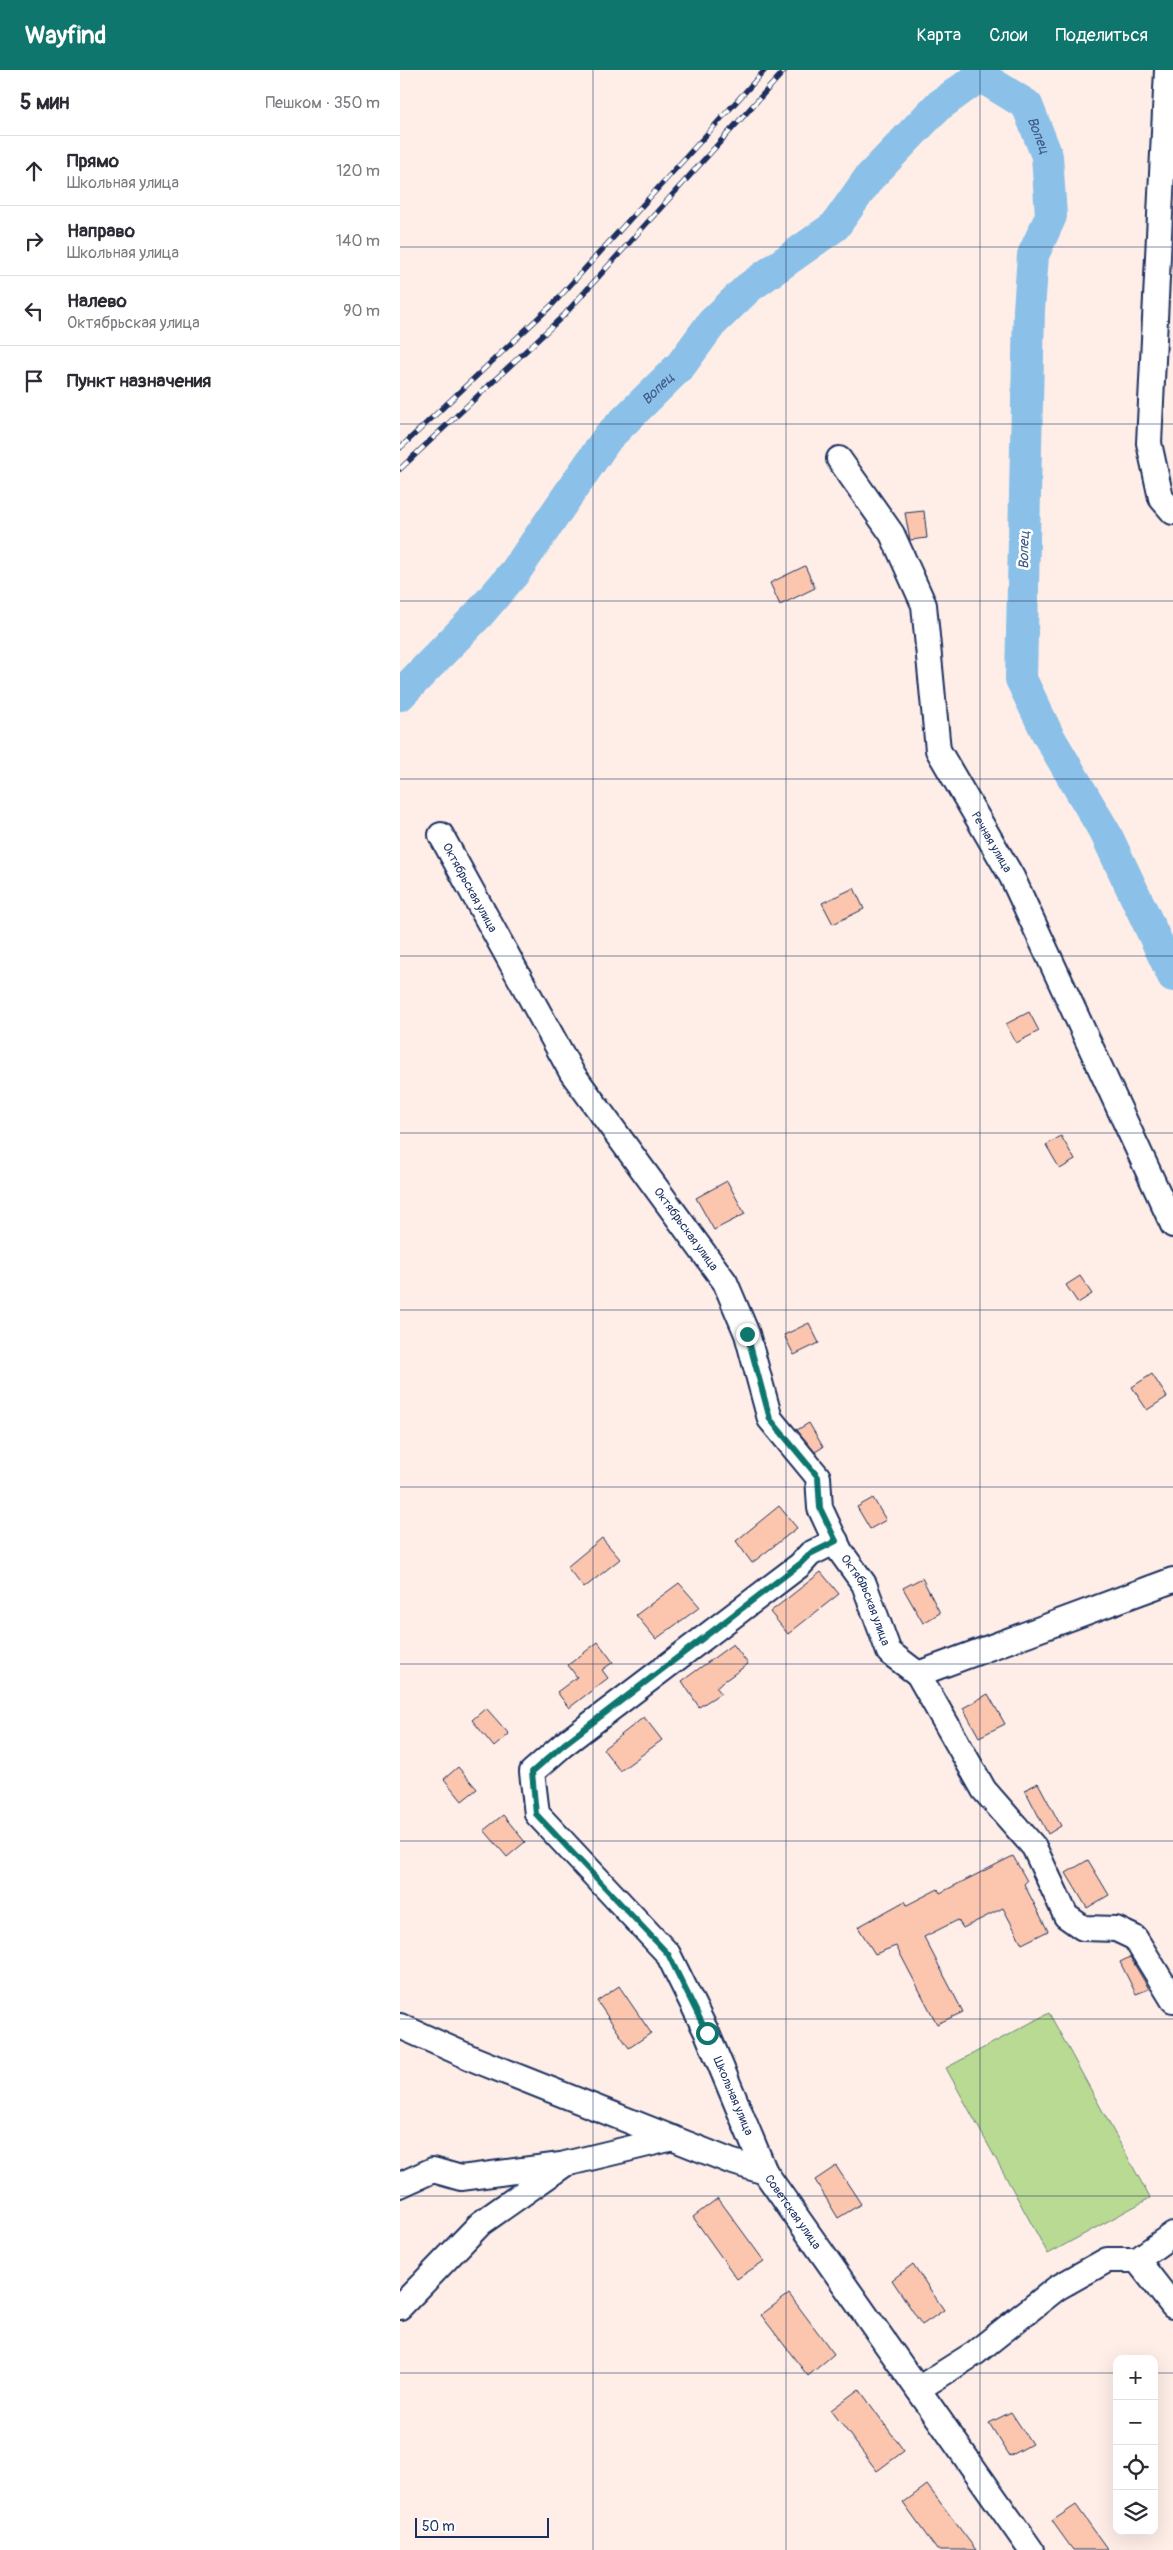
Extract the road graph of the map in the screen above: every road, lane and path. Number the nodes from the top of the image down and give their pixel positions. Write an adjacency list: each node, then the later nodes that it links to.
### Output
1 (1167, 70): 3 (street)
2 (839, 459): 5 (street, Речная улица)
3 (1173, 512)
4 (441, 835): 6 (street, Октябрьская улица)
5 (1173, 1225)
6 (836, 1541): 8 (street, Октябрьская улица); 13 (street, Школьная улица)
7 (1173, 1580): 8 (street)
8 (918, 1674): 9 (street, Октябрьская улица)
9 (1173, 2000)
10 (400, 2026): 11 (street, Советская улица)
11 (673, 2138): 12 (street); 13 (street, Советская улица)
12 (565, 2164): 14 (street); 18 (street)
13 (766, 2172): 19 (street, Советская улица)
14 (400, 2185)
15 (1173, 2234): 16 (street)
16 (1137, 2260): 17 (street); 19 (street)
17 (1173, 2306)
18 (400, 2307)
19 (918, 2389): 20 (street, Советская улица)
20 (1031, 2550)

